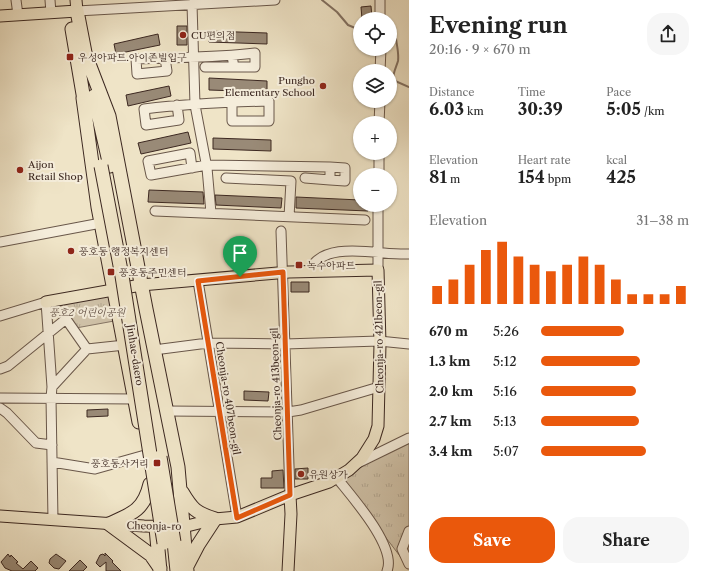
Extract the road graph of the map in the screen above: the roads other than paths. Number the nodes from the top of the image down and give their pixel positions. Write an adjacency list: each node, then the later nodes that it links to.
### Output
1 (16, 0): 10 (street)
2 (50, 0): 9 (street)
3 (274, 0): 6 (street)
4 (380, 0): 8 (street)
5 (150, 3): 6 (street); 7 (street)
6 (192, 4): 13 (street)
7 (73, 6): 9 (main road); 12 (highway, Jinhae-daero); 18 (highway, Jinhae-daero)
8 (380, 12)
9 (51, 13): 10 (main road)
10 (18, 15): 11 (main road)
11 (0, 16)
12 (86, 56): 23 (highway, Jinhae-daero); 43 (highway)
13 (194, 56): 14 (street); 15 (street); 20 (street)
14 (232, 56): 17 (street); 17 (street)
15 (165, 58)
16 (205, 66): 17 (street)
17 (234, 67)
18 (83, 98): 23 (highway, Jinhae-daero); 34 (highway)
19 (232, 102): 20 (street)
20 (195, 103): 21 (street); 22 (street)
21 (177, 105)
22 (207, 165): 24 (street); 25 (street); 31 (street)
23 (105, 166): 82 (highway, Jinhae-daero, bridge); 82 (highway, Jinhae-daero, bridge)
24 (330, 167): 28 (street); 28 (street)
25 (192, 168)
26 (226, 178): 32 (street)
27 (305, 178): 28 (street)
28 (330, 180)
29 (155, 211): 31 (street)
30 (378, 212): 37 (street, Cheonja-ro 421beon-gil)
31 (211, 213): 32 (street)
32 (289, 217): 33 (street)
33 (366, 220)
34 (101, 223): 36 (street); 44 (highway)
35 (281, 231): 41 (street, Cheonja-ro 413beon-gil)
36 (0, 242)
37 (378, 252): 38 (street); 39 (street, Cheonja-ro 421beon-gil); 40 (street)
38 (409, 254)
39 (378, 270): 40 (main road); 48 (main road, Cheonja-ro 421beon-gil)
40 (308, 271): 41 (main road)
41 (283, 272): 42 (main road); 50 (street, Cheonja-ro 413beon-gil)
42 (198, 281): 43 (main road); 49 (street, Cheonja-ro 407beon-gil)
43 (141, 285): 44 (main road); 54 (highway)
44 (114, 289): 45 (main road); 52 (highway)
45 (46, 302): 46 (street); 47 (street)
46 (0, 316)
47 (48, 333): 53 (street); 55 (street); 56 (street)
48 (380, 341): 50 (street); 51 (street); 57 (main road, Cheonja-ro 421beon-gil)
49 (208, 343): 50 (street); 54 (street); 63 (street, Cheonja-ro 407beon-gil)
50 (285, 344): 64 (street, Cheonja-ro 413beon-gil)
51 (409, 344)
52 (125, 345): 53 (street); 60 (highway)
53 (88, 349): 56 (street)
54 (154, 350): 62 (highway)
55 (0, 369)
56 (52, 387): 59 (street)
57 (379, 387): 64 (street); 69 (main road, Cheonja-ro 421beon-gil)
58 (0, 398): 59 (street)
59 (51, 398): 60 (street); 66 (street)
60 (135, 399): 67 (highway)
61 (0, 408): 66 (street)
62 (167, 411): 63 (street); 72 (highway)
63 (219, 411): 64 (street); 75 (street, Cheonja-ro 407beon-gil)
64 (288, 412): 73 (street, Cheonja-ro 413beon-gil)
65 (409, 438): 69 (street, Cheonja-ro)
66 (52, 445): 68 (street)
67 (145, 455): 68 (street); 71 (highway)
68 (52, 462): 77 (street)
69 (358, 463): 70 (main road, Cheonja-ro)
70 (337, 478): 73 (main road, Cheonja-ro); 87 (street)
71 (150, 484): 78 (highway); 79 (highway)
72 (180, 486): 76 (highway); 80 (highway)
73 (290, 495): 75 (main road, Cheonja-ro); 86 (main road)
74 (0, 516): 77 (main road, Cheonja-ro)
75 (237, 518): 76 (main road, Cheonja-ro)
76 (215, 519): 80 (main road, Cheonja-ro); 85 (highway)
77 (53, 520): 78 (main road, Cheonja-ro)
78 (109, 524): 79 (main road, Cheonja-ro); 84 (highway)
79 (156, 527): 80 (main road, Cheonja-ro); 84 (highway)
80 (183, 527): 85 (highway)
81 (409, 531): 83 (street)
82 (169, 542): 84 (highway, Jinhae-daero); 85 (highway, Jinhae-daero)
83 (409, 564)
84 (162, 570)
85 (183, 570)
86 (288, 571)
87 (386, 571)

